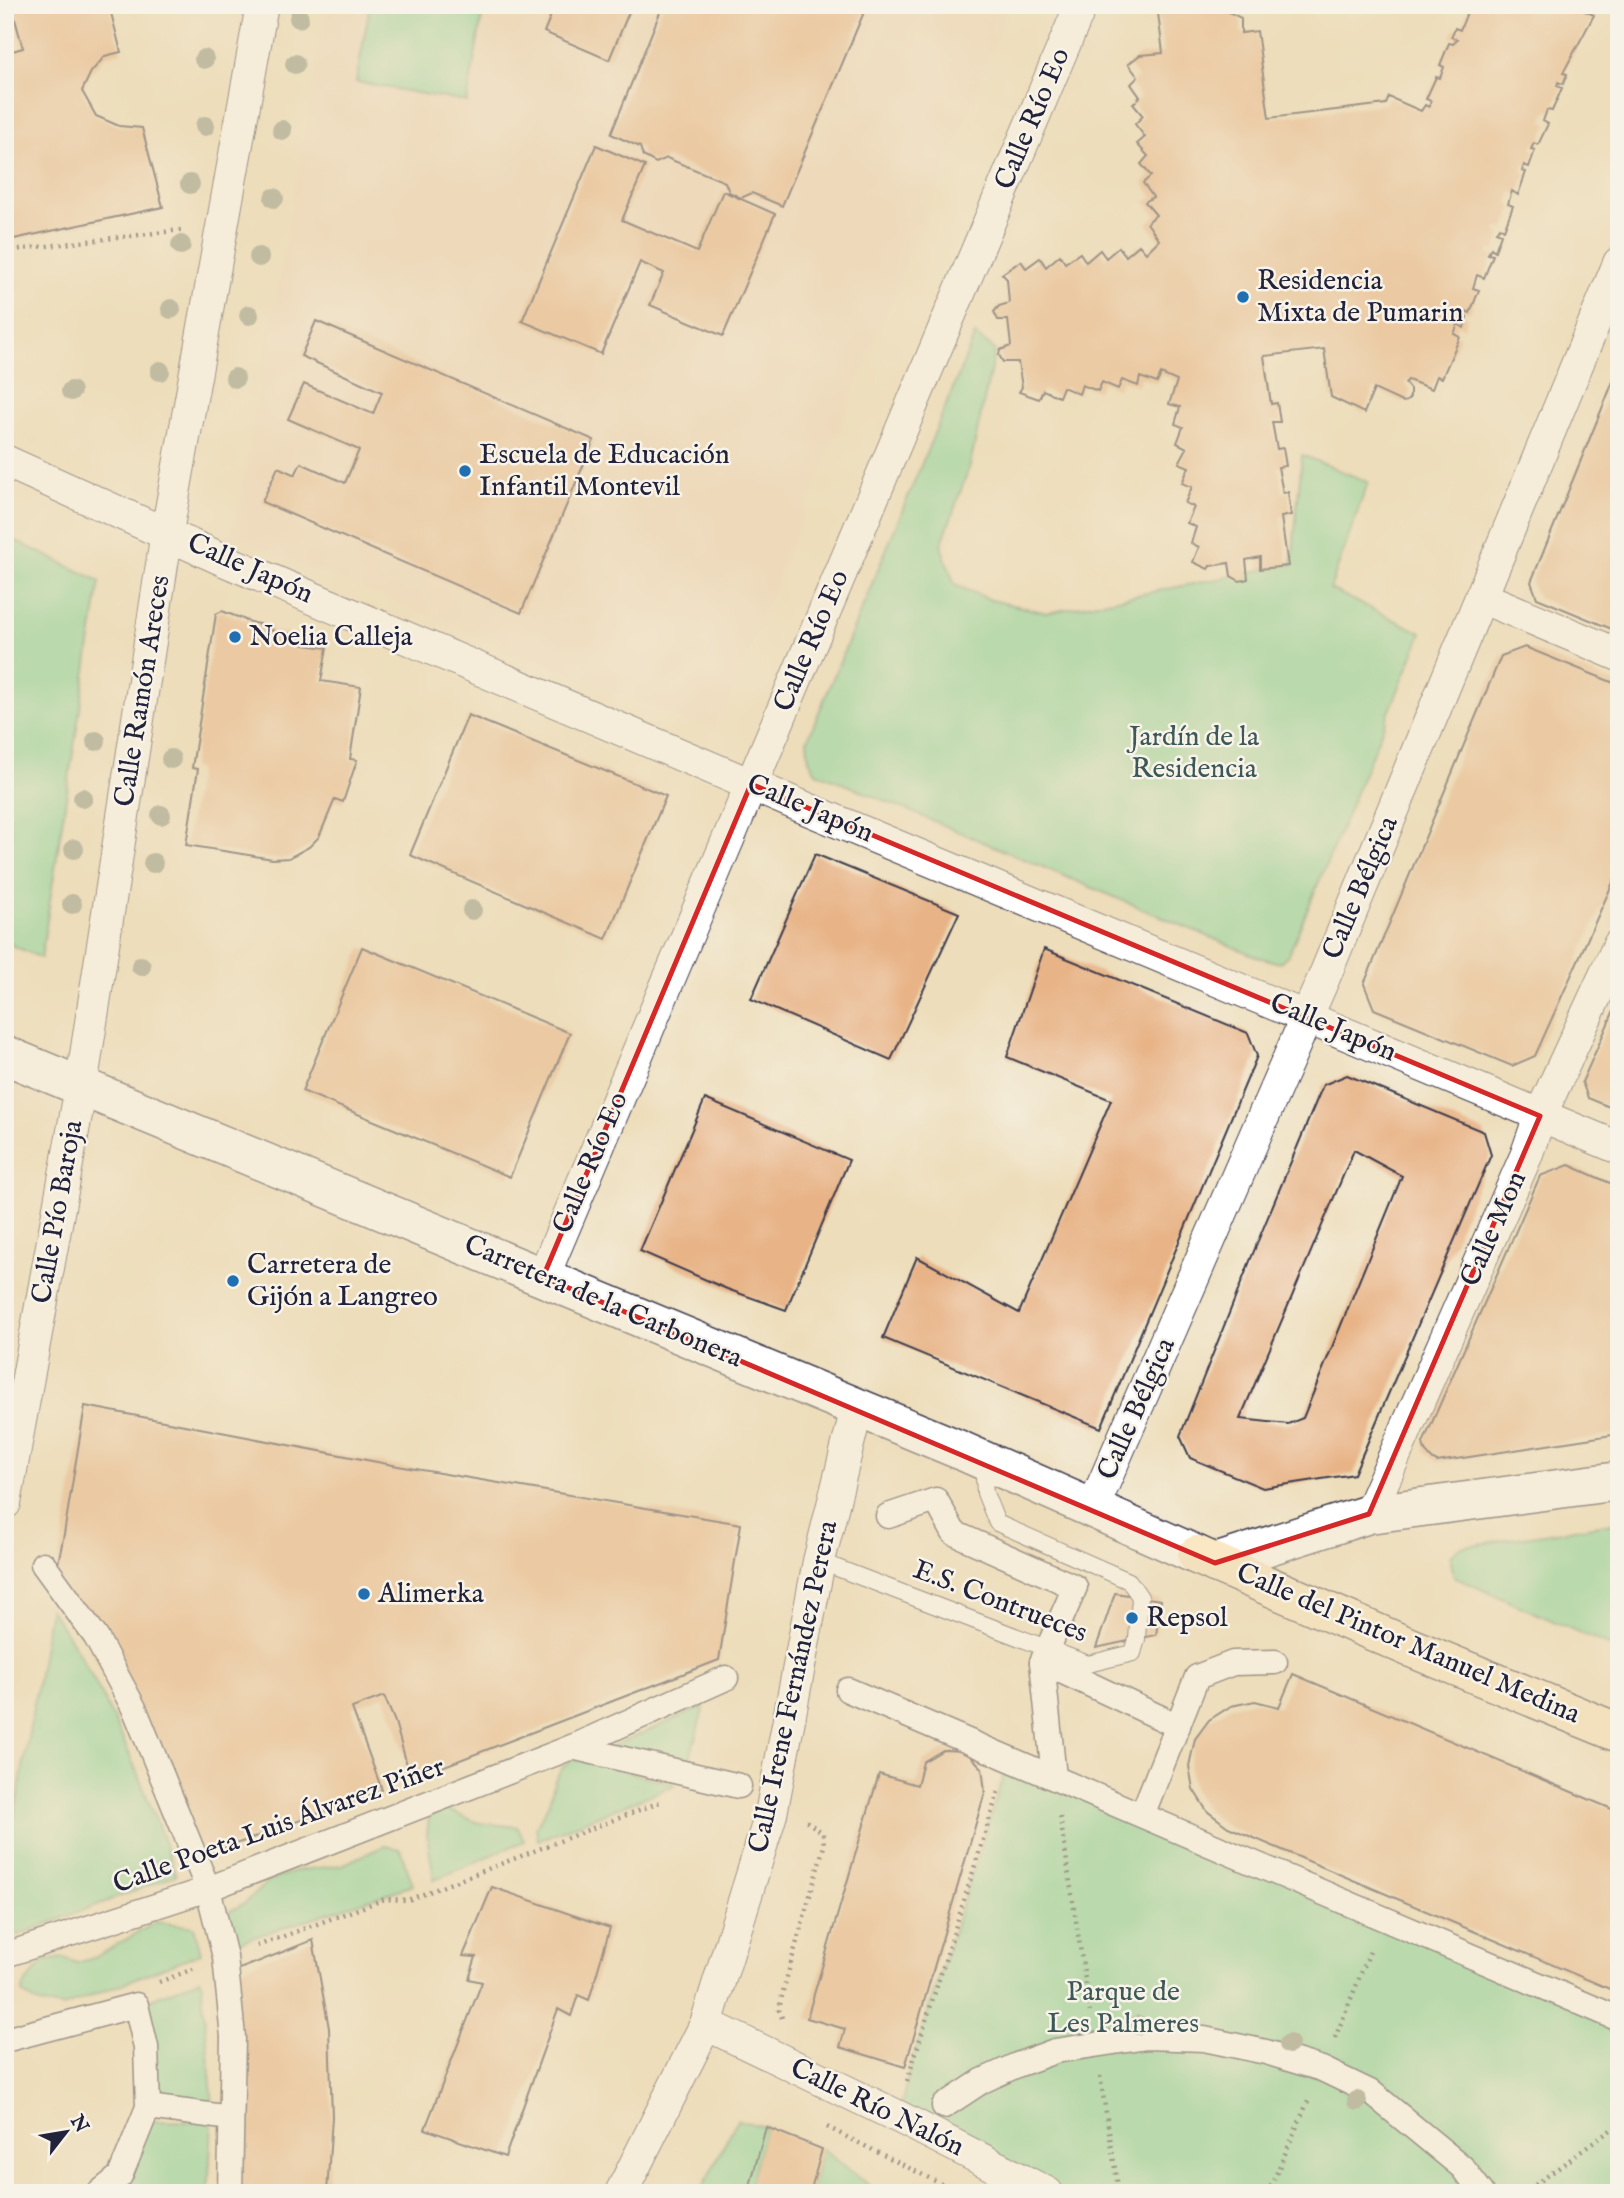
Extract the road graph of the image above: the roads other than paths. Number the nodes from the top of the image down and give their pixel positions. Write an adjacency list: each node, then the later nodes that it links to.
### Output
1 (261, 5): 5 (street, Calle Ramón Areces)
2 (1081, 5): 8 (street, Calle Río Eo)
3 (1619, 263): 6 (street, Calle Bélgica)
4 (5, 461): 5 (street, Calle Japón)
5 (167, 532): 8 (street, Calle Japón); 12 (street, Calle Ramón Areces)
6 (1481, 597): 7 (street); 10 (street, Calle Bélgica)
7 (1619, 655)
8 (751, 784): 10 (street, Calle Japón); 15 (street, Calle Río Eo)
9 (1619, 945): 13 (street, Calle Mon)
10 (1306, 1017): 13 (street, Calle Japón); 21 (street, Calle Bélgica)
11 (5, 1055): 12 (street, Carretera de la Carbonera)
12 (81, 1087): 15 (street, Carretera de la Carbonera); 17 (street, Calle Pío Baroja)
13 (1540, 1116): 14 (street, Calle Japón); 22 (street, Calle Mon)
14 (1619, 1148)
15 (542, 1277): 16 (street, Carretera de la Carbonera)
16 (857, 1408): 18 (street, Carretera de la Carbonera); 25 (street, Calle Irene Fernández Perera)
17 (9, 1457): 20 (street, Calle Pío Baroja)
18 (983, 1460): 21 (street, Carretera de la Carbonera); 27 (lane, E.S. Contrueces)
19 (1619, 1481): 22 (street)
20 (5, 1503)
21 (1093, 1508): 24 (street, Carretera de la Carbonera)
22 (1369, 1514): 24 (street)
23 (888, 1516): 27 (street)
24 (1206, 1559): 32 (main road, Calle del Pintor Manuel Medina)
25 (819, 1561): 27 (lane, E.S. Contrueces); 40 (street, Calle Irene Fernández Perera)
26 (43, 1564): 37 (street)
27 (1045, 1655): 31 (street); 34 (street)
28 (1275, 1662): 31 (street)
29 (726, 1678): 33 (street, Calle Poeta Luis Álvarez Piñer)
30 (848, 1690): 34 (street)
31 (1178, 1726): 36 (street)
32 (1619, 1733)
33 (572, 1747): 35 (street); 37 (street, Calle Poeta Luis Álvarez Piñer)
34 (1054, 1777): 36 (street)
35 (739, 1786)
36 (1142, 1815): 39 (street)
37 (208, 1889): 38 (street, Calle Poeta Luis Álvarez Piñer); 44 (street)
38 (5, 1955)
39 (1619, 2019)
40 (706, 2024): 47 (street, Calle Irene Fernández Perera); 48 (street, Calle Río Nalón)
41 (5, 2040): 43 (street)
42 (944, 2106): 49 (street)
43 (148, 2107): 44 (street); 45 (street)
44 (231, 2118): 46 (street)
45 (99, 2193)
46 (230, 2193)
47 (621, 2193)
48 (1047, 2193)
49 (1482, 2193)

